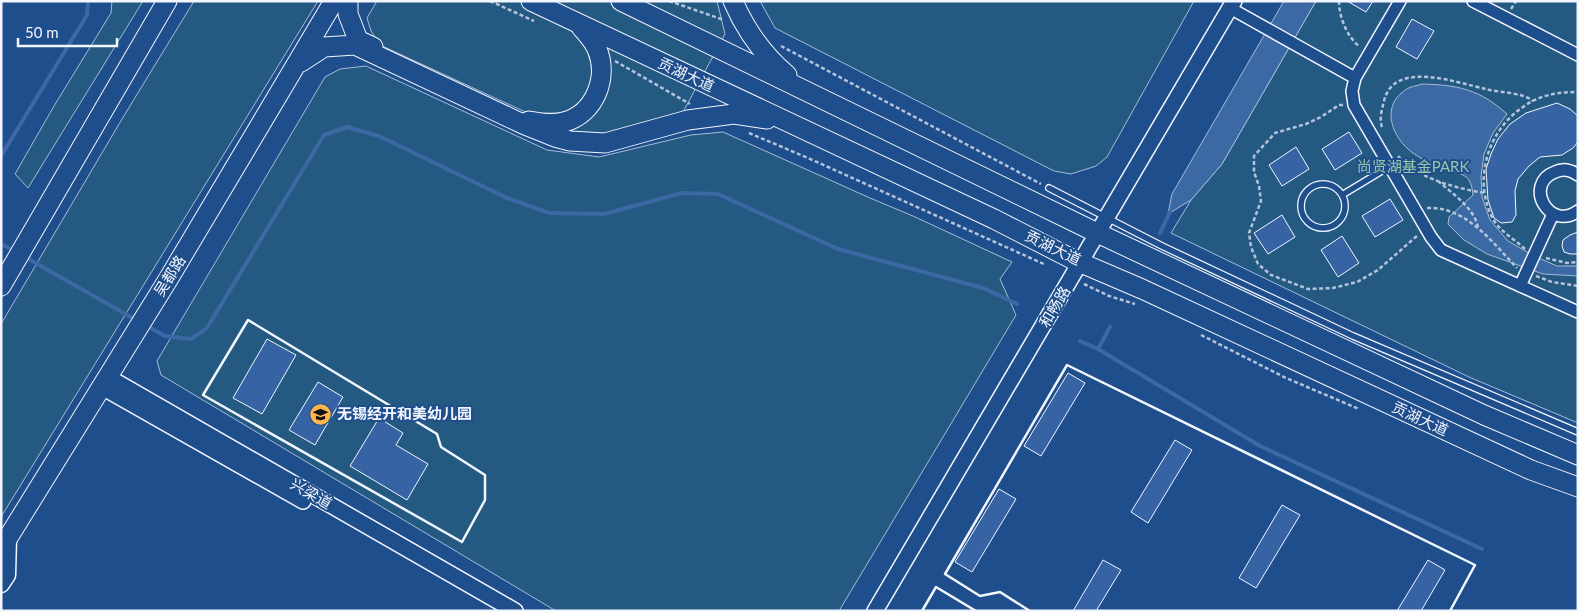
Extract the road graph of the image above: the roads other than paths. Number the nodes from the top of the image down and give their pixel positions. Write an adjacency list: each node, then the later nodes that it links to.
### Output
1 (334, 1): 12 (main road, 吴都路)
2 (348, 1): 10 (main road)
3 (531, 1): 10 (main road, 贡湖大道)
4 (622, 1): 14 (main road, 贡湖大道)
5 (733, 1): 14 (main road)
6 (1400, 1): 13 (street)
7 (1473, 1): 11 (street)
8 (165, 3): 24 (main road)
9 (1229, 3): 13 (street); 22 (street, 和畅路)
10 (578, 24): 15 (main road, 贡湖大道)
11 (1578, 55)
12 (296, 66): 15 (main road); 27 (main road, 吴都路)
13 (1355, 78): 16 (street)
14 (806, 90): 22 (main road, 贡湖大道)
15 (788, 123): 23 (main road, 贡湖大道)
16 (1390, 166): 19 (lane); 25 (street)
17 (1578, 175): 21 (street)
18 (1048, 188): 22 (lane, 贡湖大道)
19 (1342, 195): 19 (lane)
20 (1578, 211): 21 (street)
21 (1553, 214): 25 (street)
22 (1097, 223): 23 (street, 和畅路); 28 (lane, 贡湖大道); 29 (main road, 贡湖大道)
23 (1073, 268): 30 (main road, 贡湖大道); 35 (street, 和畅路); 36 (street, 和畅路)
24 (1, 286)
25 (1520, 286): 26 (street)
26 (1578, 312)
27 (105, 382): 31 (main road, 吴都路); 33 (street, 兴梁道); 34 (street, 兴梁道)
28 (1578, 432)
29 (1578, 455)
30 (1578, 488)
31 (5, 544): 32 (main road)
32 (1, 584)
33 (496, 611)
34 (515, 611)
35 (868, 611)
36 (875, 611)

